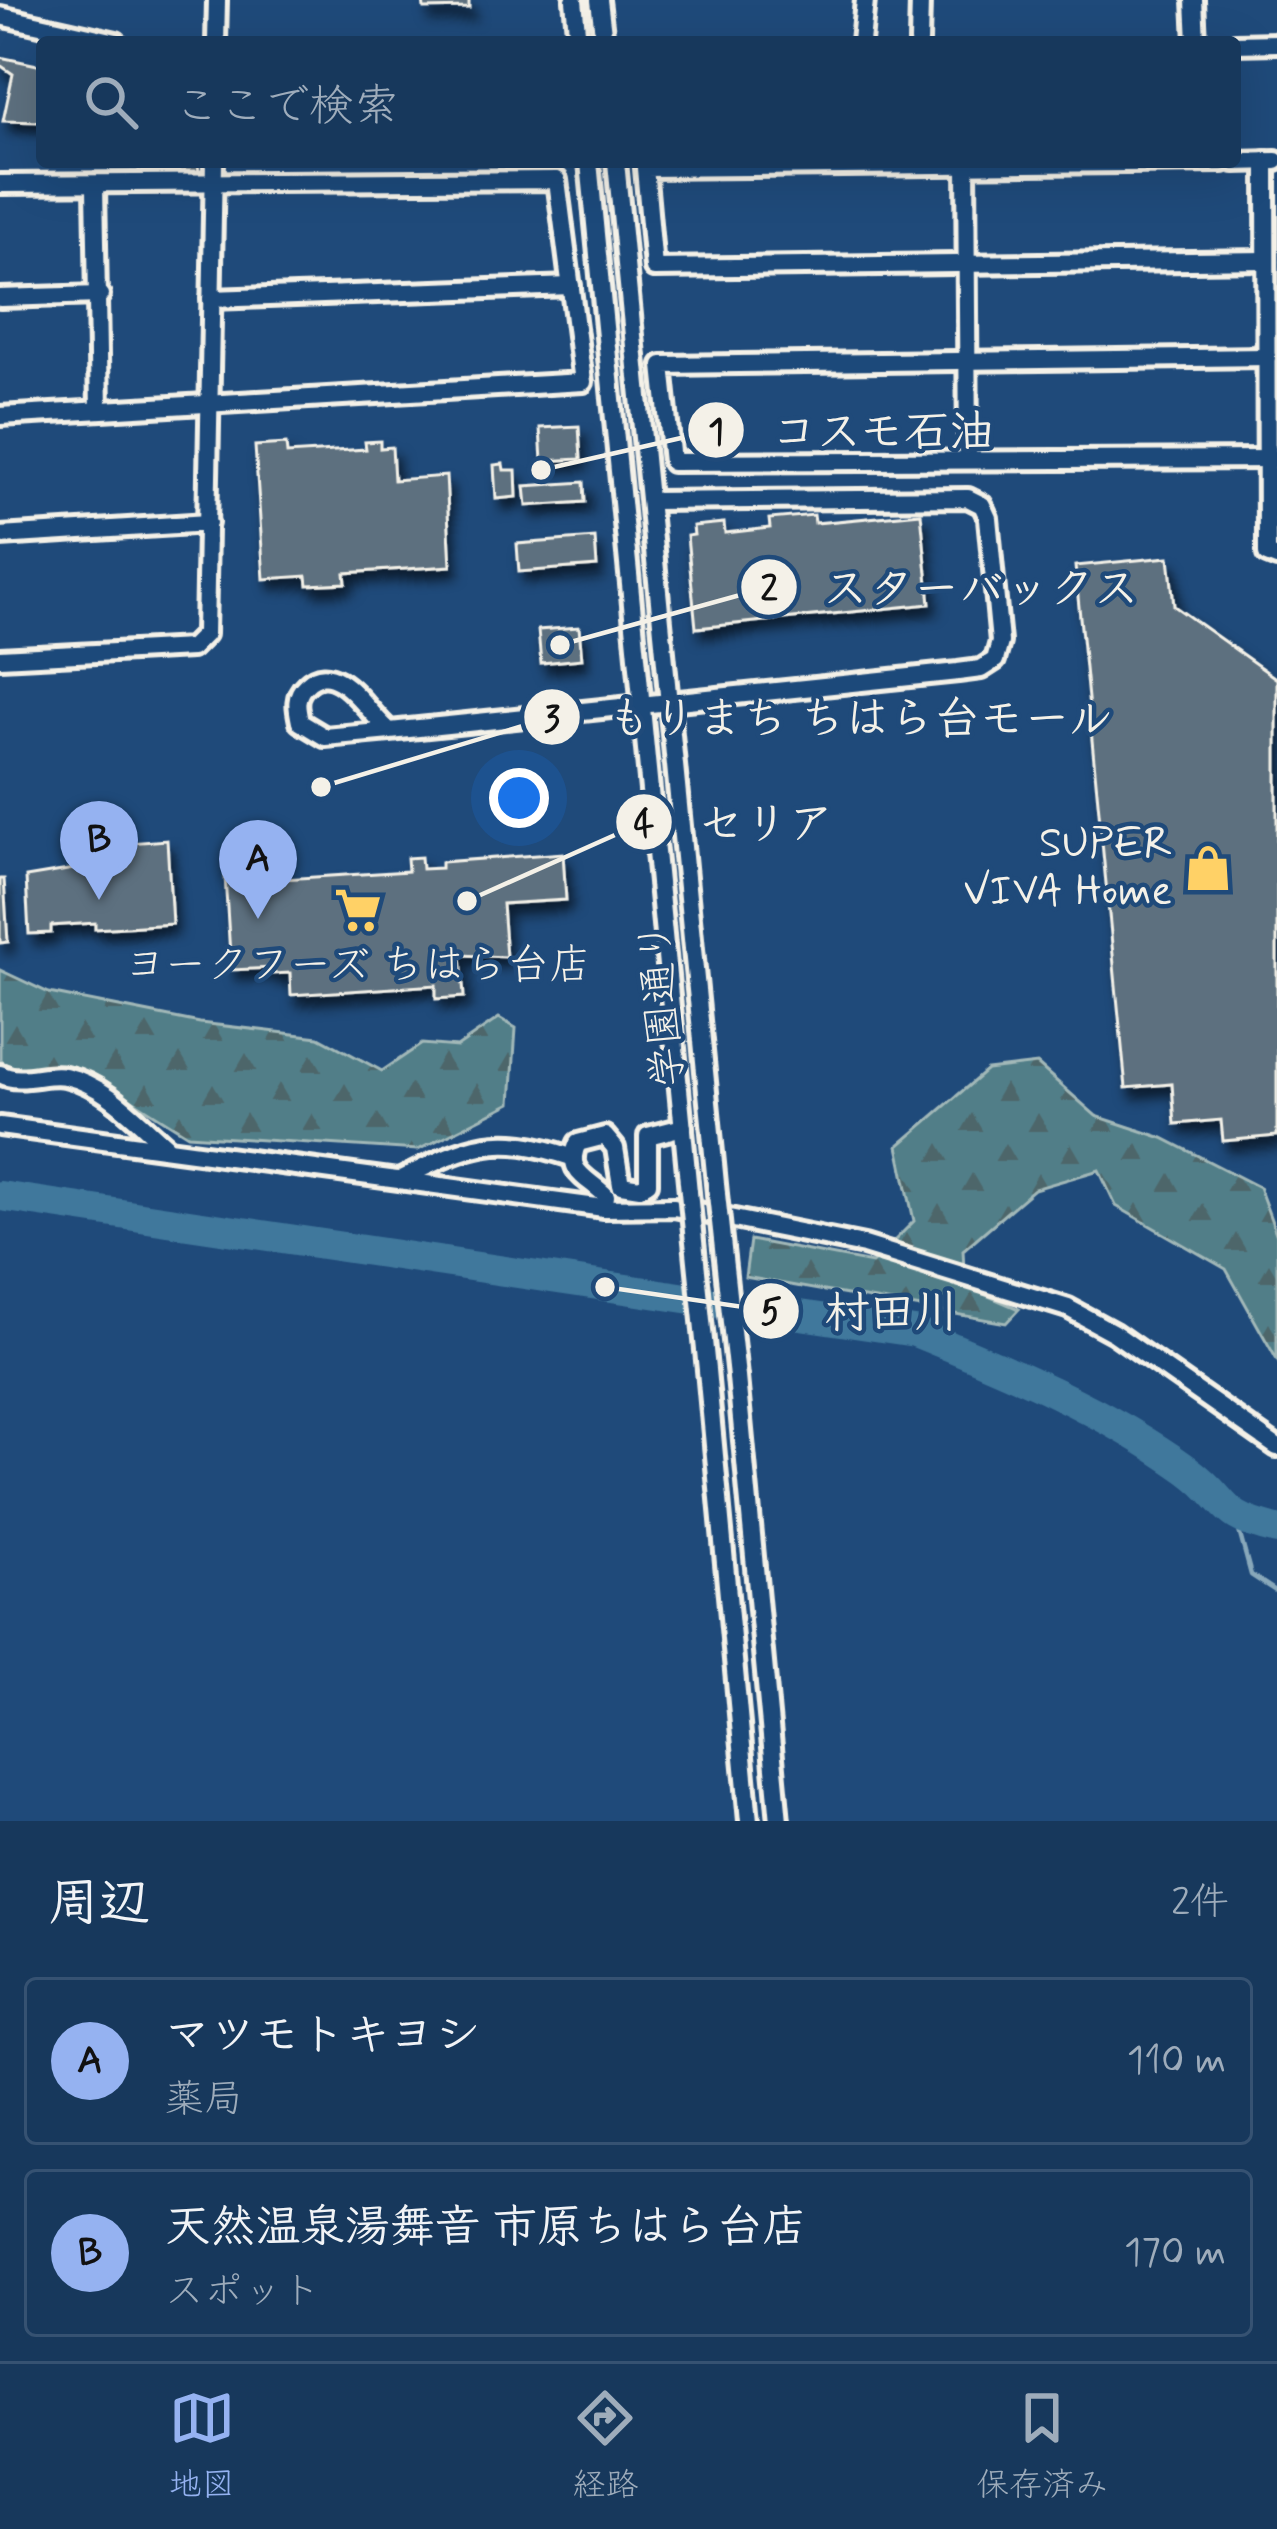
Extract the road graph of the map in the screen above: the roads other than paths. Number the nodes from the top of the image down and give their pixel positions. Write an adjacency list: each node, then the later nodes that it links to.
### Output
1 (217, 0): 9 (street)
2 (574, 0): 10 (street)
3 (599, 0): 11 (street)
4 (865, 0): 12 (street)
5 (920, 0): 13 (street)
6 (1194, 0): 14 (street)
7 (0, 16): 8 (street)
8 (89, 36)
9 (216, 36)
10 (577, 36)
11 (603, 36)
12 (862, 36)
13 (919, 36)
14 (1196, 36)
15 (1241, 44): 16 (street)
16 (1277, 44)
17 (1271, 161): 18 (street); 27 (street)
18 (1241, 162)
19 (214, 168): 24 (street)
20 (591, 168): 46 (street, 学園通り)
21 (617, 168): 40 (street, 学園通り)
22 (645, 168): 28 (street)
23 (966, 168): 28 (street)
24 (214, 182): 26 (street); 29 (street); 32 (street)
25 (0, 184): 26 (street)
26 (95, 187): 30 (street)
27 (1266, 260): 28 (street); 33 (street)
28 (967, 263): 34 (street)
29 (571, 286): 32 (street); 35 (street)
30 (100, 295): 31 (street); 36 (street)
31 (0, 298)
32 (212, 299): 35 (street)
33 (1268, 357): 34 (street); 39 (street)
34 (968, 360): 38 (street); 38 (street)
35 (210, 404): 36 (street); 41 (street)
36 (99, 410): 37 (street)
37 (0, 416)
38 (968, 459): 39 (street)
39 (1273, 459): 43 (street)
40 (651, 501): 45 (street, 学園通り); 45 (street)
41 (208, 523): 42 (street); 44 (street)
42 (0, 536)
43 (1277, 558)
44 (0, 658)
45 (671, 701): 46 (street); 57 (street, 学園通り, bridge)
46 (644, 704): 47 (street); 50 (street, 学園通り)
47 (390, 731): 47 (street)
48 (0, 1074): 51 (street)
49 (0, 1126): 51 (street)
50 (683, 1127): 52 (street); 56 (street, 学園通り, bridge)
51 (167, 1146): 53 (street)
52 (571, 1157): 53 (street); 54 (street)
53 (403, 1178): 54 (street)
54 (604, 1208): 55 (street)
55 (1277, 1447)
56 (749, 1821)
57 (779, 1821)

